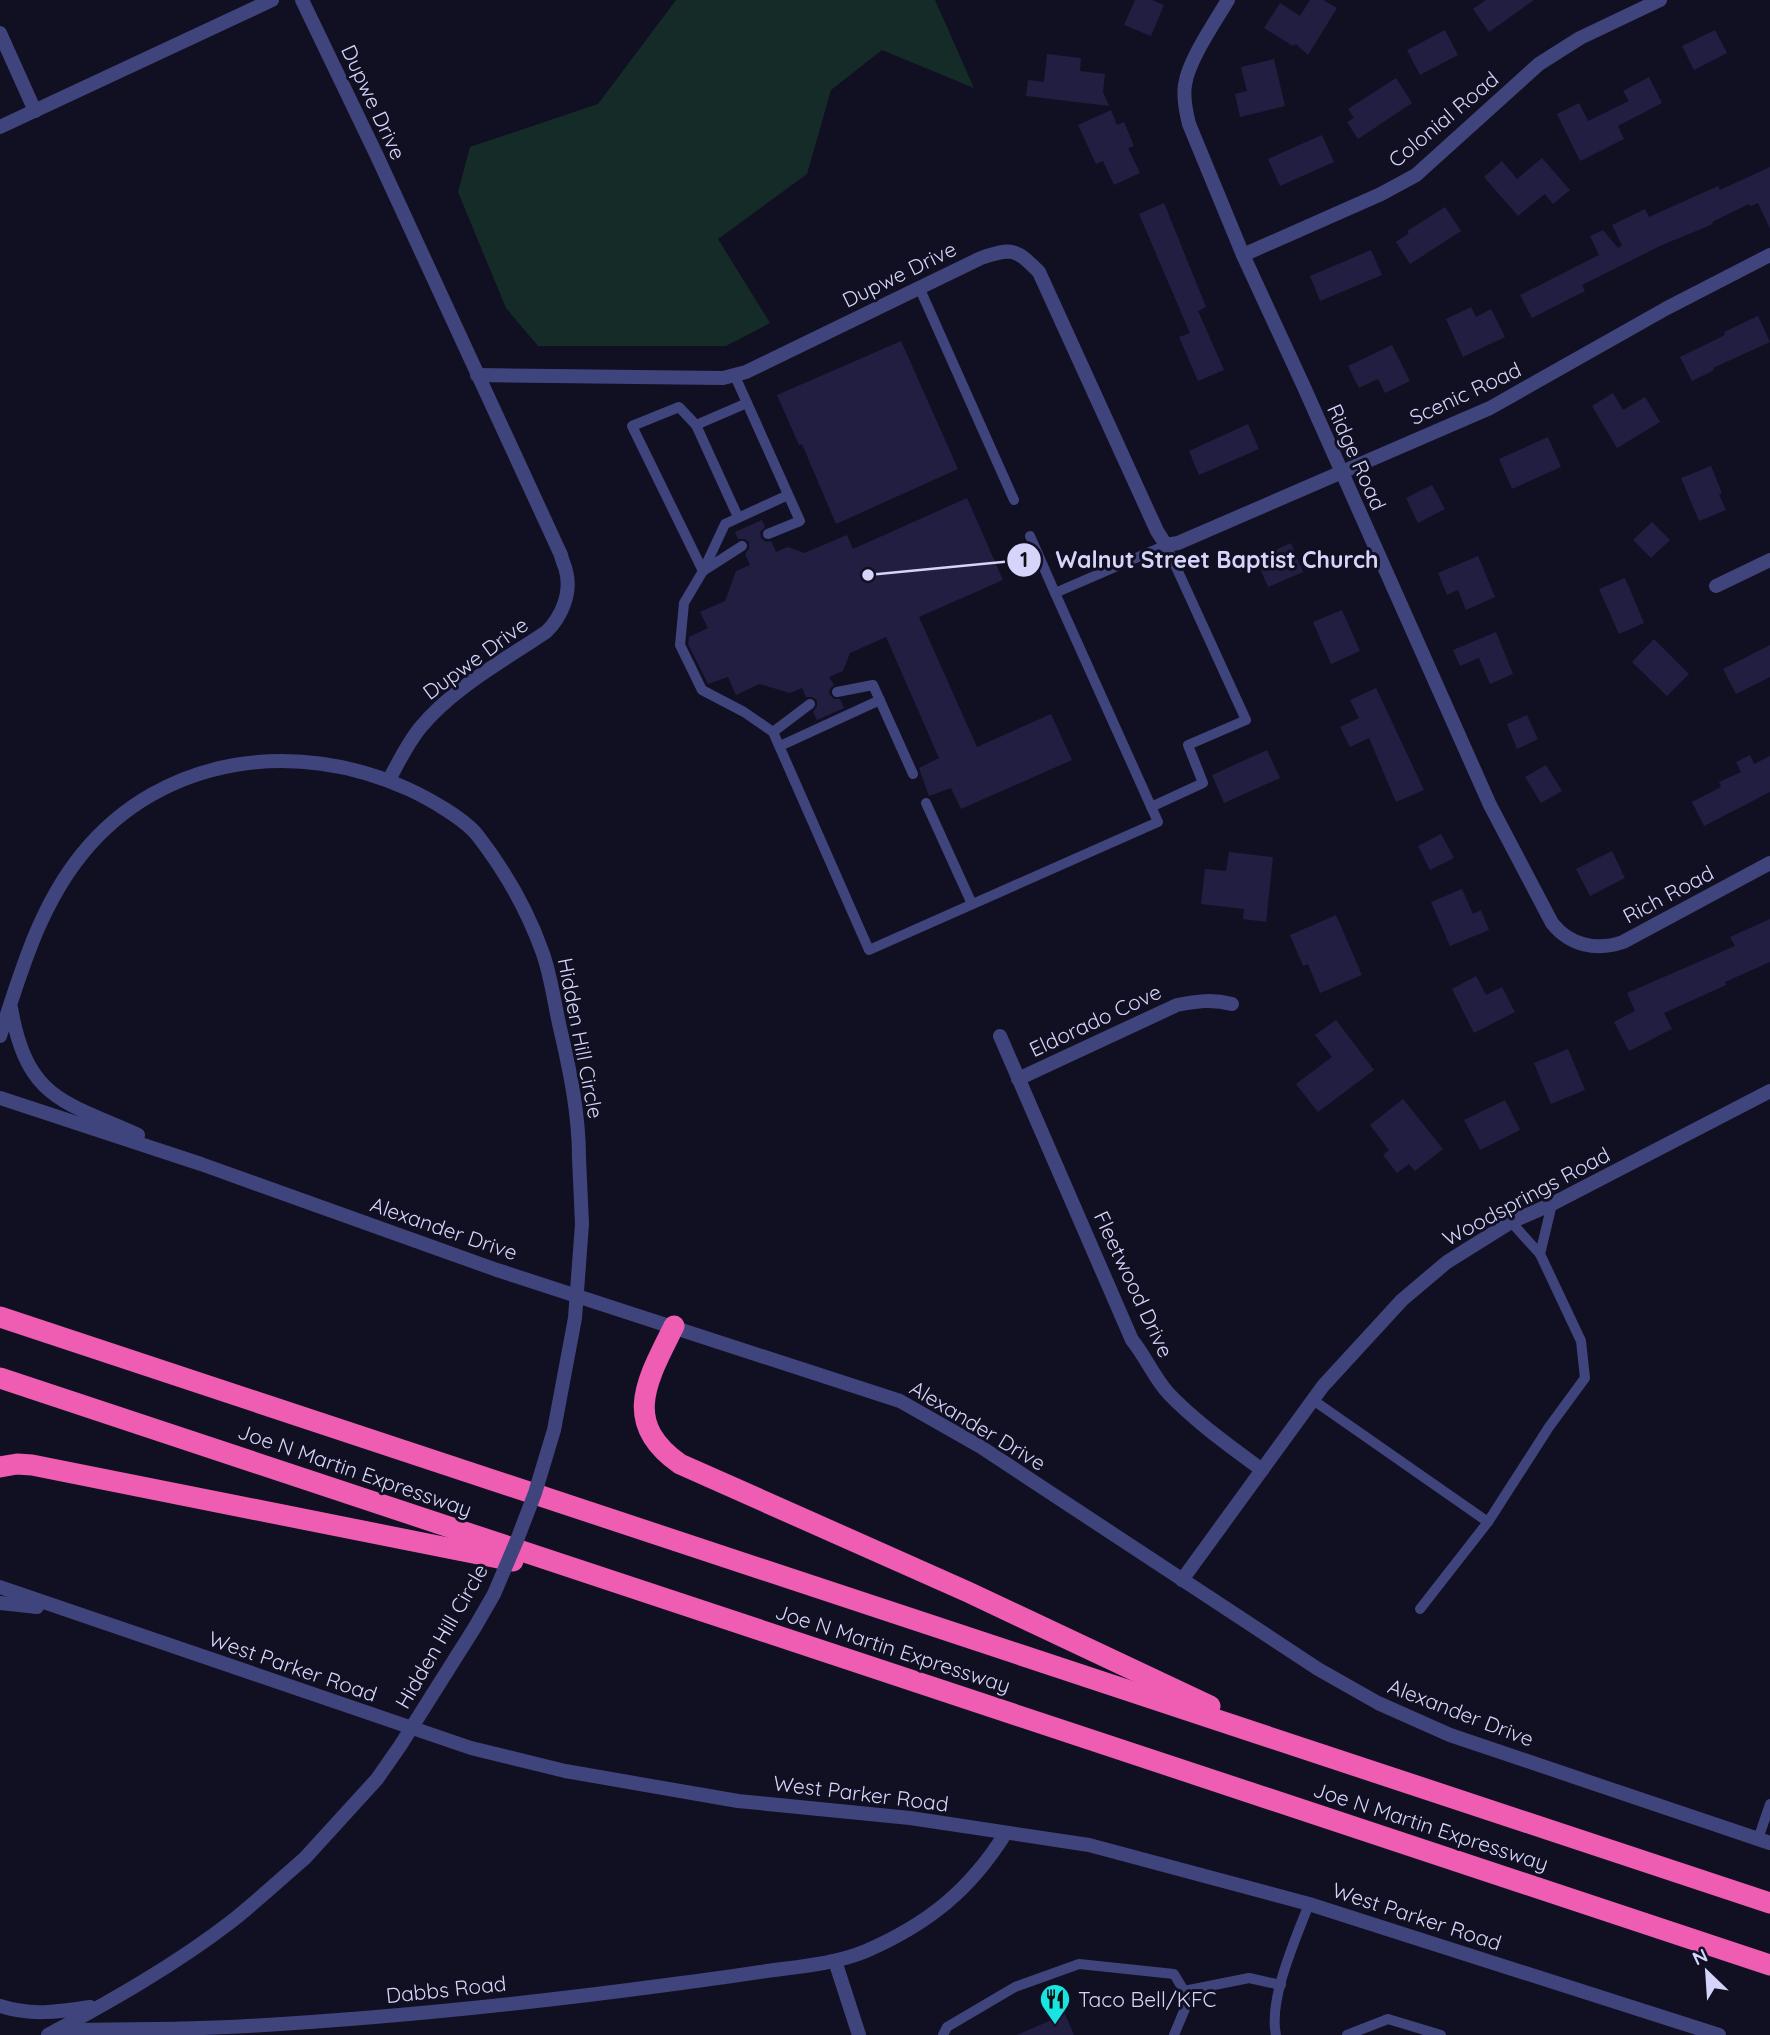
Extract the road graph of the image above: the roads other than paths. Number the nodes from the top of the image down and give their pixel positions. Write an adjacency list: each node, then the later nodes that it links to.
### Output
1 (272, 0): 6 (street)
2 (302, 0): 12 (street, Dupwe Drive)
3 (1228, 0): 8 (street, Ridge Road)
4 (1660, 0): 8 (street, Colonial Road)
5 (0, 33): 6 (street)
6 (35, 111): 7 (street)
7 (0, 127)
8 (1242, 255): 15 (street, Ridge Road)
9 (1770, 255): 15 (street, Scenic Road)
10 (919, 287): 11 (street, Dupwe Drive); 17 (lane); 21 (street, Dupwe Drive)
11 (734, 374): 12 (street, Dupwe Drive); 13 (lane)
12 (477, 375): 33 (street, Dupwe Drive)
13 (747, 404): 14 (lane); 16 (lane)
14 (696, 425): 18 (lane); 24 (lane)
15 (1342, 472): 21 (street, Scenic Road); 38 (street, Ridge Road)
16 (788, 495): 18 (lane); 19 (lane)
17 (1014, 500)
18 (738, 517): 24 (lane)
19 (768, 534)
20 (1030, 536): 26 (lane)
21 (1166, 545): 26 (lane); 35 (lane)
22 (742, 546): 24 (lane)
23 (1770, 560): 25 (street)
24 (703, 571): 30 (lane)
25 (1716, 586)
26 (1055, 593): 35 (lane)
27 (837, 692): 28 (lane)
28 (880, 700): 31 (lane); 32 (lane)
29 (810, 704): 30 (lane)
30 (773, 732): 31 (lane)
31 (780, 747): 37 (lane)
32 (913, 774)
33 (389, 780): 39 (street, Hidden Hill Circle); 74 (street, Hidden Hill Circle, bridge)
34 (926, 803): 37 (lane)
35 (1151, 807): 37 (lane)
36 (1770, 863): 38 (street, Rich Road)
37 (972, 904)
38 (1582, 944)
39 (10, 1003): 41 (street); 42 (street, Hidden Hill Circle); 47 (street)
40 (1232, 1003): 44 (street, Eldorado Cove)
41 (0, 1015)
42 (0, 1036)
43 (1000, 1037): 44 (street, Fleetwood Drive)
44 (1018, 1079): 56 (street, Fleetwood Drive)
45 (1770, 1091): 48 (street, Woodsprings Road)
46 (0, 1098): 47 (street, Alexander Drive)
47 (201, 1164): 52 (street, Alexander Drive)
48 (1552, 1204): 49 (street, Woodsprings Road); 50 (lane)
49 (1511, 1222): 50 (lane); 54 (street, Woodsprings Road)
50 (1540, 1254): 57 (lane)
51 (0, 1317): 64 (highway, Joe N Martin Expressway)
52 (674, 1326): 59 (street, Alexander Drive); 64 (highway)
53 (0, 1378): 58 (highway, Joe N Martin Expressway)
54 (1313, 1400): 56 (street, Woodsprings Road); 57 (lane)
55 (0, 1467): 58 (highway)
56 (1262, 1470): 59 (street, Woodsprings Road)
57 (1488, 1522): 62 (lane)
58 (599, 1578): 71 (highway, Joe N Martin Expressway)
59 (1182, 1580): 67 (street, Alexander Drive)
60 (0, 1587): 63 (street, West Parker Road)
61 (0, 1603): 63 (street)
62 (1420, 1609)
63 (62, 1610): 66 (street, West Parker Road)
64 (1308, 1750): 68 (highway, Joe N Martin Expressway)
65 (1770, 1804): 67 (lane)
66 (1005, 1834): 69 (street, West Parker Road); 70 (street, Dabbs Road)
67 (1764, 1841)
68 (1770, 1903)
69 (1309, 1904): 72 (lane); 76 (street, West Parker Road)
70 (835, 1961): 77 (street, Dabbs Road); 78 (street)
71 (1770, 1965)
72 (1280, 1985): 73 (lane); 81 (lane)
73 (1184, 1991): 79 (lane); 80 (lane)
74 (102, 2005): 75 (street); 77 (street, Hidden Hill Circle)
75 (0, 2006)
76 (1688, 2030): 84 (street, West Parker Road)
77 (53, 2032)
78 (859, 2035)
79 (943, 2035)
80 (1174, 2035)
81 (1276, 2035)
82 (1347, 2035): 83 (lane)
83 (1441, 2035)
84 (1719, 2035)

